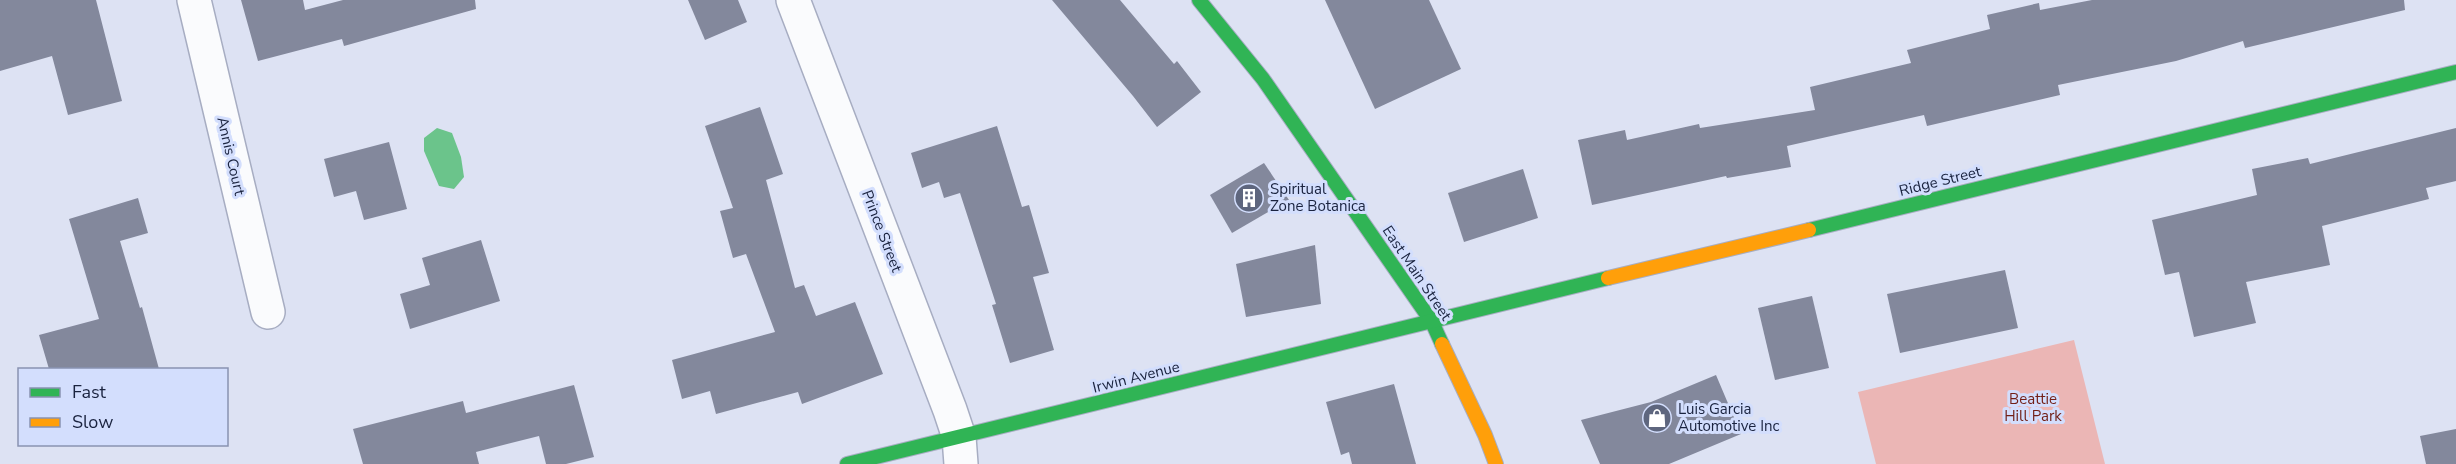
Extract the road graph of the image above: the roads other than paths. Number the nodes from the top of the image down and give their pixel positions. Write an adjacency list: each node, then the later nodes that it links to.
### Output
1 (194, 0): 5 (street, Annis Court)
2 (793, 0): 7 (street, Prince Street)
3 (1199, 0): 6 (street, East Main Street)
4 (2456, 72): 6 (street, Ridge Street)
5 (268, 312)
6 (1432, 322): 7 (street, Irwin Avenue); 9 (street, East Main Street)
7 (960, 450): 8 (street, Irwin Avenue)
8 (847, 464)
9 (1496, 464)

